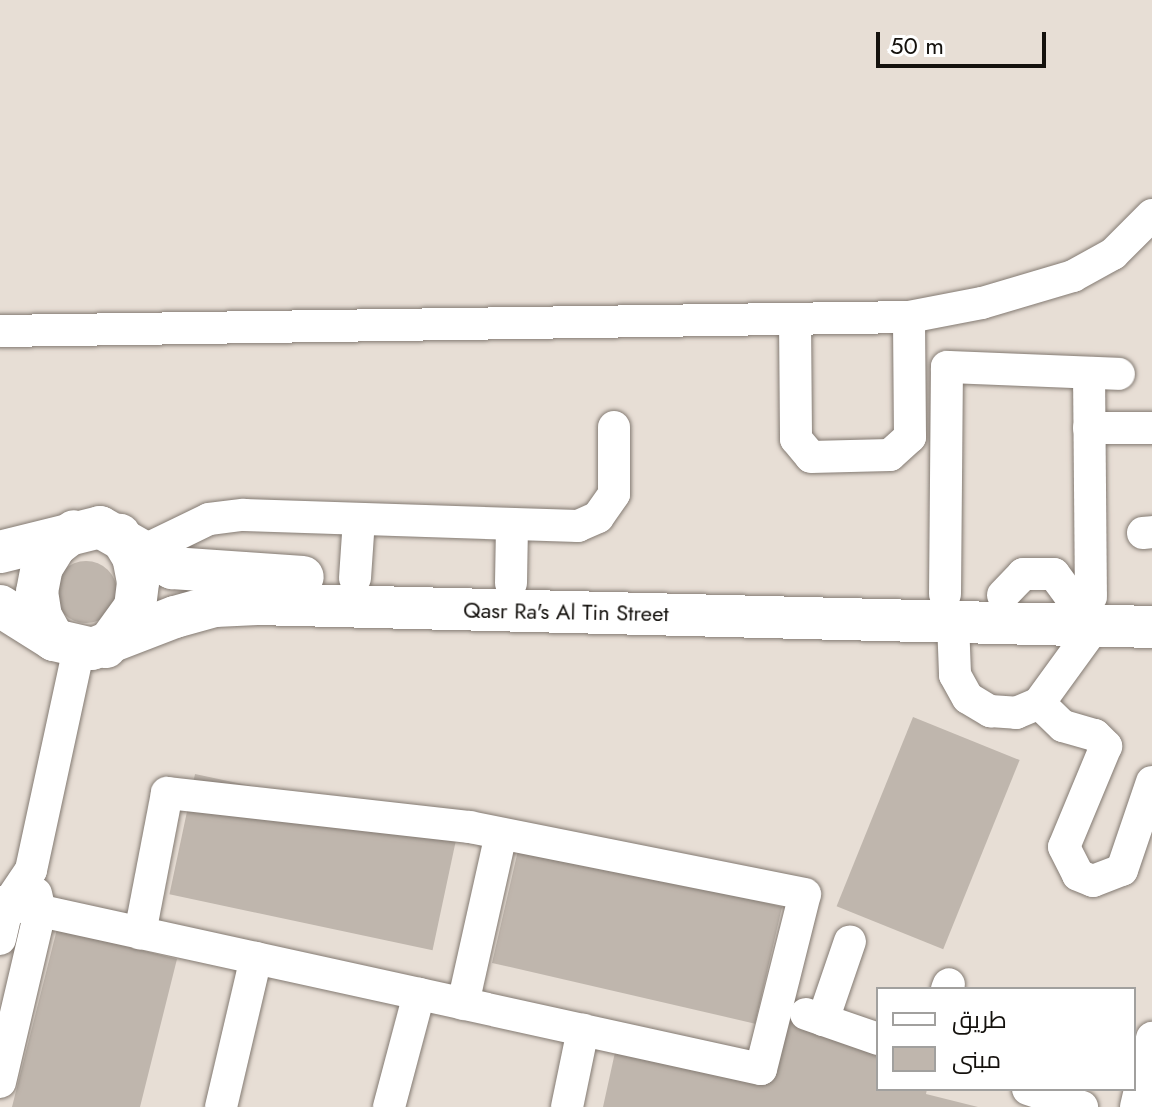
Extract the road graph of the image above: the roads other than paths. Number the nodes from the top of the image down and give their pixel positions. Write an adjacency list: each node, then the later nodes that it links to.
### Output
1 (1152, 215): 2 (street)
2 (909, 317): 3 (street); 3 (street)
3 (795, 320): 4 (street)
4 (0, 331)
5 (614, 427): 9 (street)
6 (1089, 428): 7 (street); 17 (street); 18 (street)
7 (1152, 428)
8 (359, 519): 9 (street); 11 (street); 13 (street)
9 (512, 524): 14 (street)
10 (75, 530): 11 (main road, Qasr Ra's Al Tin Street); 12 (main road, Qasr Ra's Al Tin Street); 20 (main road)
11 (132, 543): 13 (main road, Qasr Ra's Al Tin Street); 20 (main road)
12 (0, 552)
13 (355, 578): 14 (main road, Qasr Ra's Al Tin Street)
14 (511, 583): 18 (main road, Qasr Ra's Al Tin Street)
15 (1152, 598): 17 (main road, Qasr Ra's Al Tin Street)
16 (0, 606): 20 (main road)
17 (1086, 607): 18 (main road, Qasr Ra's Al Tin Street); 18 (main road, Qasr Ra's Al Tin Street); 19 (main road, Qasr Ra's Al Tin Street); 21 (street)
18 (949, 608): 20 (main road, Qasr Ra's Al Tin Street); 21 (street)
19 (1152, 627)
20 (79, 645): 24 (street)
21 (1039, 703): 22 (street)
22 (1152, 782)
23 (501, 834): 27 (street); 32 (street); 33 (street)
24 (31, 870): 25 (street); 26 (street)
25 (4, 903): 26 (street); 28 (street)
26 (40, 911): 27 (street); 36 (street)
27 (140, 933): 30 (street)
28 (0, 939)
29 (850, 941): 34 (street)
30 (256, 958): 31 (street); 38 (street)
31 (419, 994): 32 (street); 39 (street)
32 (463, 1004): 33 (street)
33 (583, 1030): 40 (street)
34 (876, 1038)
35 (1152, 1038): 42 (street)
36 (0, 1082)
37 (1034, 1091): 41 (street)
38 (221, 1107)
39 (389, 1107)
40 (567, 1107)
41 (1082, 1107)
42 (1136, 1107)

